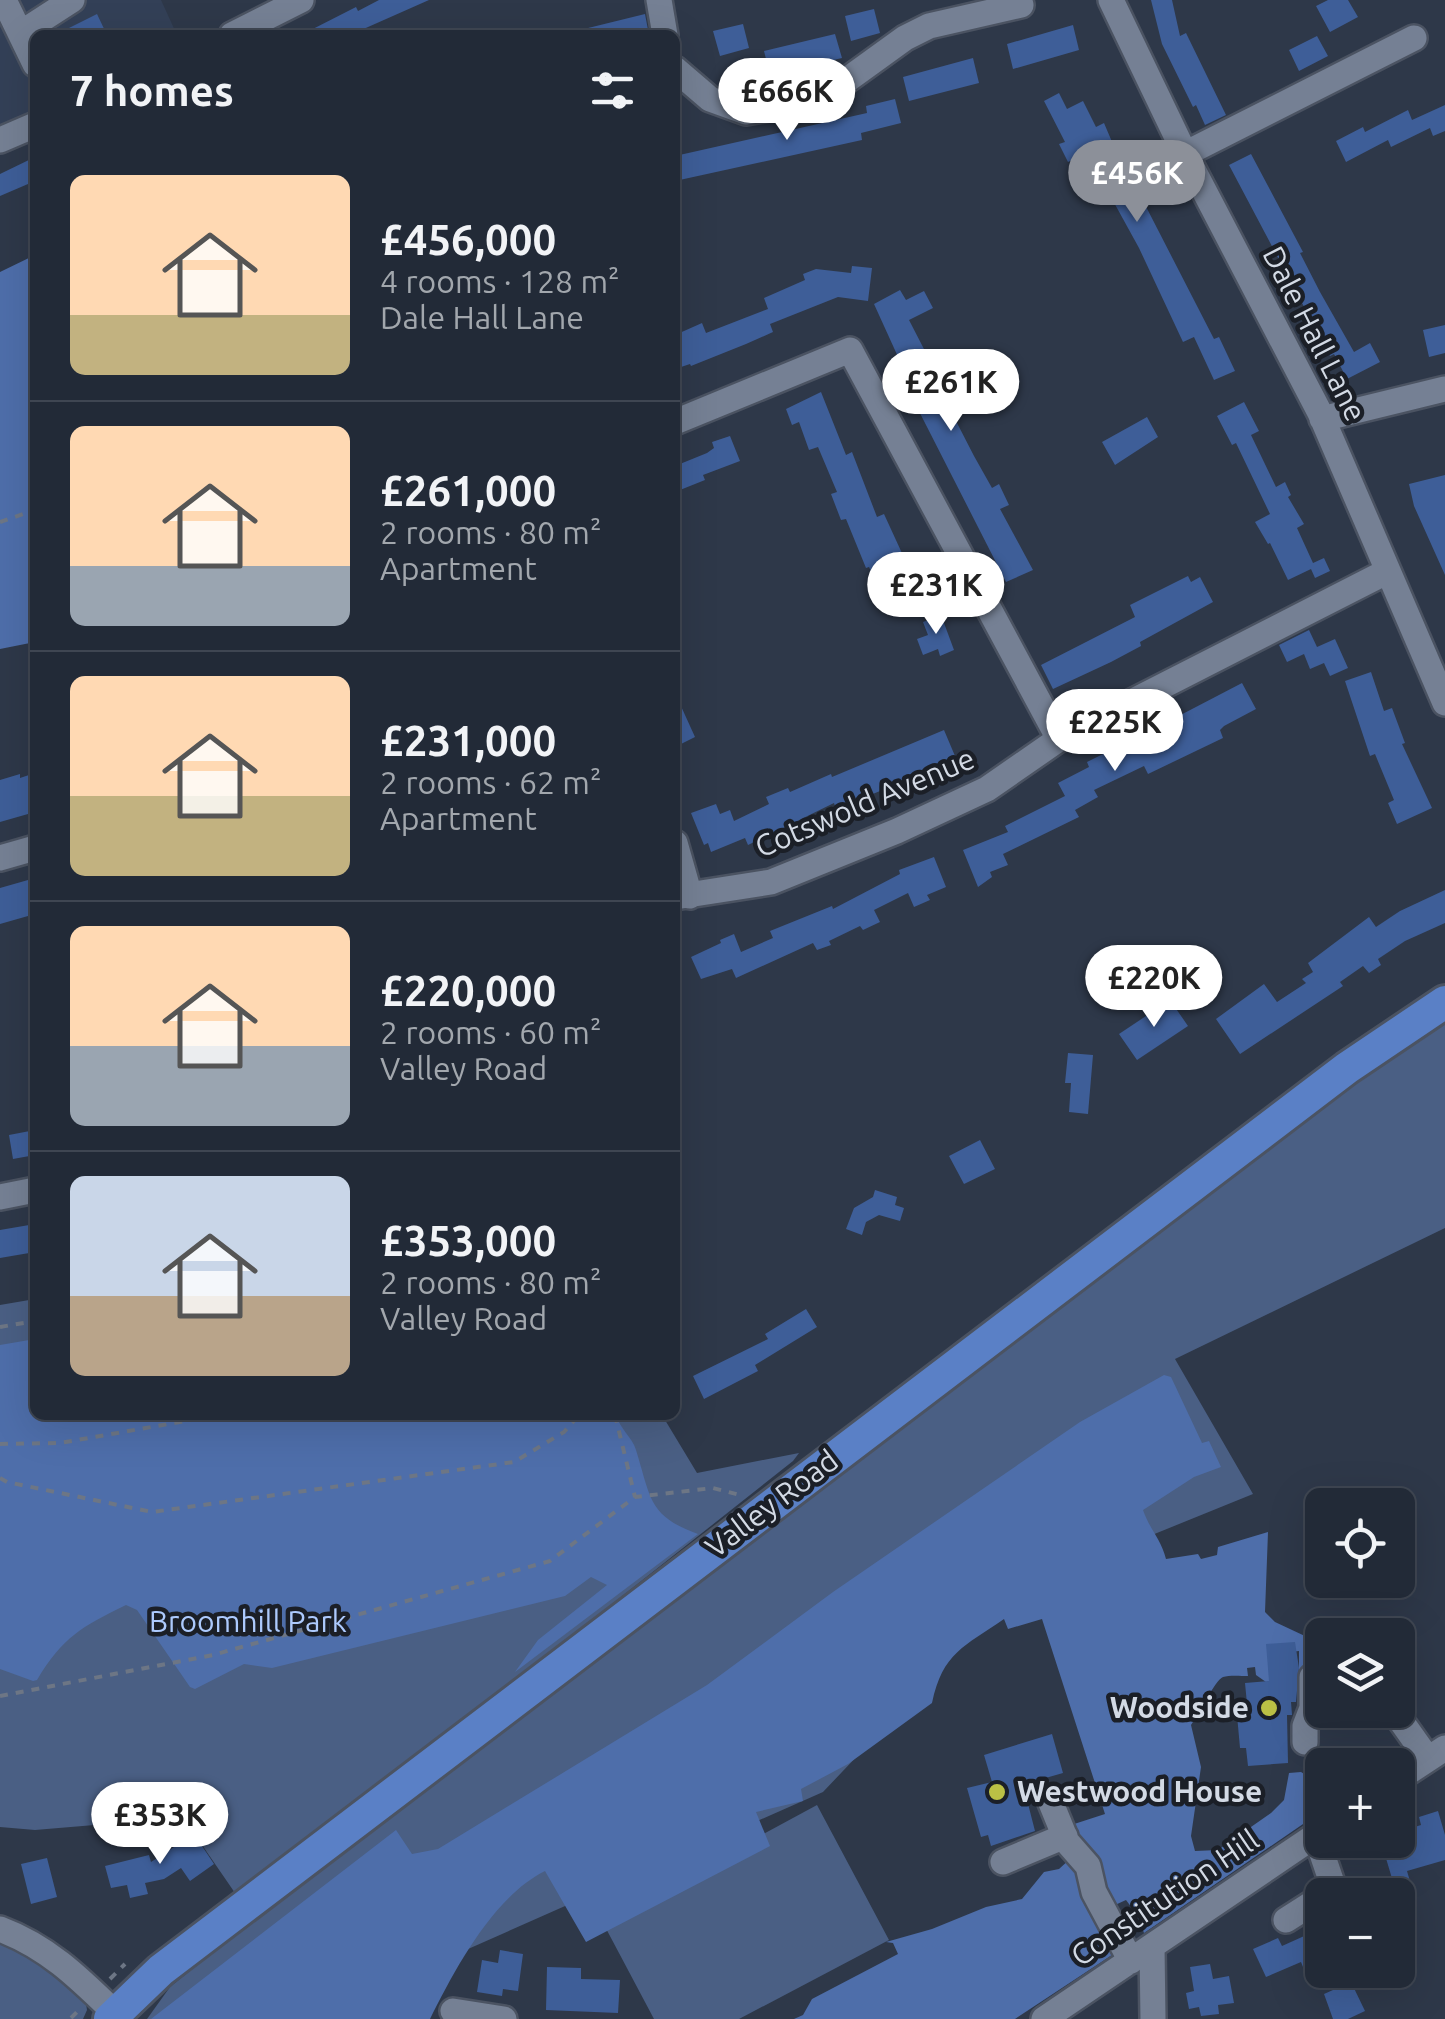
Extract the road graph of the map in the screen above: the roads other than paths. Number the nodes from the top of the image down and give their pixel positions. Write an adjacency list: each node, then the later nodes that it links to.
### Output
1 (4, 0): 7 (street)
2 (72, 0): 7 (street)
3 (301, 0): 8 (street)
4 (659, 0): 9 (street)
5 (1111, 0): 15 (street, Dale Hall Lane)
6 (1021, 4): 12 (street)
7 (12, 30): 11 (street)
8 (242, 30)
9 (664, 30)
10 (1414, 38): 15 (street)
11 (30, 57)
12 (680, 73)
13 (30, 127): 14 (street)
14 (0, 140)
15 (1185, 154): 17 (street, Dale Hall Lane)
16 (1445, 389): 17 (street)
17 (1322, 419): 19 (street, Dale Hall Lane)
18 (680, 420): 21 (street)
19 (1388, 571): 20 (street, Dale Hall Lane); 21 (street, Cotswold Avenue)
20 (1445, 702)
21 (1059, 739): 24 (street, Cotswold Avenue)
22 (30, 849): 23 (street)
23 (0, 858)
24 (682, 896)
25 (1445, 1002): 42 (main road, Valley Road)
26 (30, 1191): 27 (street)
27 (0, 1197)
28 (1305, 1728): 30 (street)
29 (1408, 1728): 31 (street)
30 (1305, 1742)
31 (1436, 1754): 32 (street)
32 (1415, 1768)
33 (1049, 1798): 34 (street)
34 (1065, 1836): 36 (street); 40 (street)
35 (1305, 1843): 40 (street, Constitution Hill)
36 (1004, 1862)
37 (1305, 1908): 38 (street)
38 (1286, 1920)
39 (0, 1930): 42 (street)
40 (1142, 1954): 44 (street, Constitution Hill); 45 (street)
41 (453, 2011): 43 (street)
42 (112, 2016)
43 (493, 2018)
44 (1044, 2019)
45 (1154, 2019)

